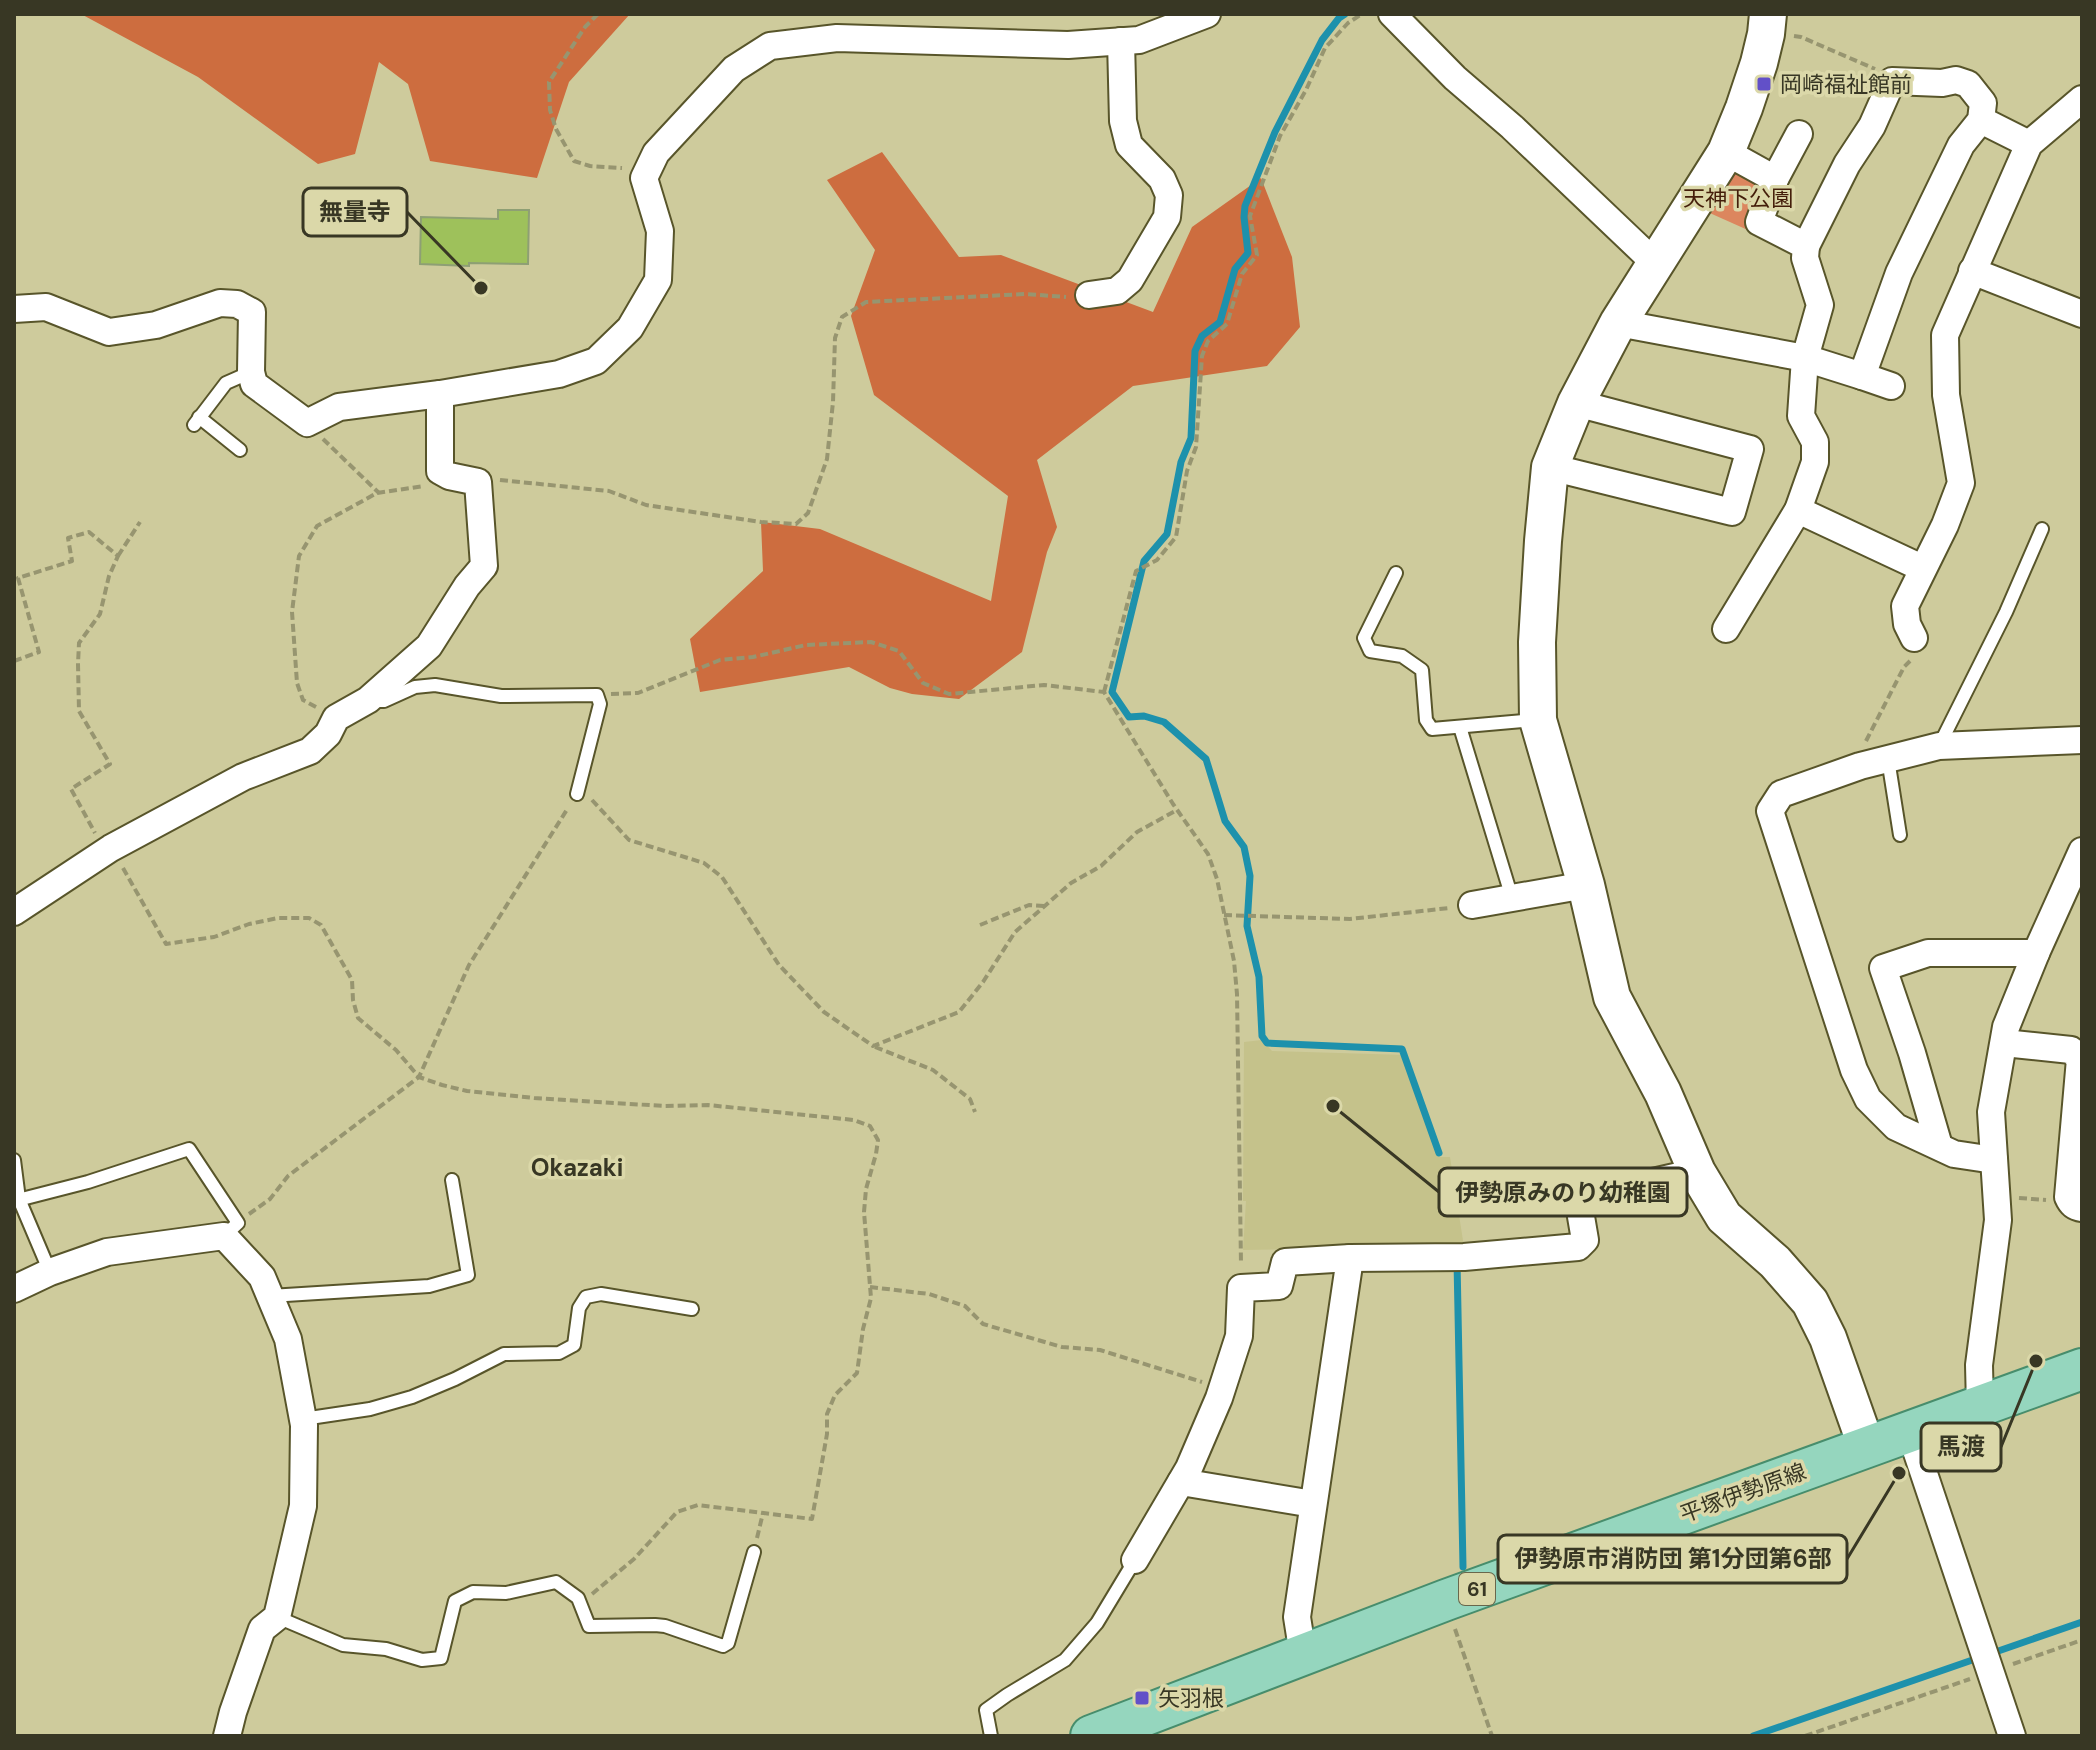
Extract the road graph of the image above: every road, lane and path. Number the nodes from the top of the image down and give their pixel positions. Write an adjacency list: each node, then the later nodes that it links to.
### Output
1 (598, 14): 13 (path)
2 (1207, 14): 6 (street)
3 (1362, 14): 43 (path)
4 (1392, 14): 16 (street)
5 (1767, 24): 7 (path); 12 (street)
6 (1121, 41): 13 (street); 18 (street)
7 (1892, 81): 9 (street); 15 (street)
8 (2082, 99): 11 (street)
9 (1981, 120): 11 (street); 24 (street)
10 (1799, 134): 14 (street)
11 (2029, 144): 17 (street)
12 (1726, 152): 14 (street); 16 (street)
13 (648, 169): 26 (street)
14 (1775, 179): 15 (street)
15 (1806, 246): 22 (street)
16 (1656, 264): 21 (street)
17 (1972, 271): 20 (street); 38 (street)
18 (1089, 295): 32 (path)
19 (14, 309): 23 (street)
20 (2082, 314)
21 (1618, 323): 22 (street); 27 (street)
22 (1805, 358): 24 (street); 34 (street)
23 (251, 372): 28 (street); 29 (lane)
24 (1862, 376): 25 (street)
25 (1891, 386)
26 (440, 394): 28 (street); 31 (street)
27 (1576, 403): 30 (street); 30 (street)
28 (307, 423): 33 (path)
29 (240, 450)
30 (1550, 467): 47 (street)
31 (449, 476): 32 (street); 33 (path)
32 (478, 482): 45 (street)
33 (379, 493): 46 (path)
34 (1798, 510): 38 (street); 40 (street)
35 (140, 522): 37 (path)
36 (2042, 529): 50 (lane)
37 (118, 556): 42 (path); 56 (path)
38 (1922, 568): 41 (street)
39 (1396, 573): 48 (lane)
40 (1726, 629)
41 (1914, 638): 52 (path)
42 (14, 661)
43 (1104, 692): 44 (path); 54 (path)
44 (597, 695): 45 (lane); 53 (lane)
45 (368, 700): 46 (street)
46 (336, 718): 56 (street)
47 (1538, 720): 48 (lane); 58 (street)
48 (1460, 727): 59 (lane)
49 (2082, 740): 50 (street)
50 (1939, 746): 51 (street)
51 (1888, 758): 52 (street); 55 (lane)
52 (1860, 766): 70 (street)
53 (577, 794): 67 (path); 68 (path)
54 (1177, 810): 61 (path); 63 (path)
55 (1900, 835)
56 (108, 850): 62 (street); 68 (path)
57 (2082, 851): 65 (street)
58 (1586, 885): 59 (street); 73 (street)
59 (1512, 898): 60 (street)
60 (1472, 905): 63 (path)
61 (1044, 906): 64 (path); 67 (path)
62 (14, 912)
63 (1224, 915): 82 (path)
64 (980, 925)
65 (2036, 953): 66 (street); 70 (street)
66 (2004, 1043): 72 (street); 77 (street)
67 (873, 1046): 69 (path)
68 (419, 1077): 78 (path); 81 (path)
69 (975, 1112)
70 (1939, 1146): 72 (street)
71 (14, 1160): 76 (lane)
72 (1994, 1160): 75 (street)
73 (1697, 1172): 79 (street); 91 (street)
74 (452, 1180): 84 (lane)
75 (1996, 1196): 77 (path); 88 (street)
76 (16, 1200): 78 (lane); 80 (lane)
77 (2076, 1205)
78 (231, 1229): 80 (street); 84 (street)
79 (1350, 1258): 82 (street); 93 (street)
80 (50, 1272): 83 (street)
81 (870, 1287): 87 (path); 94 (path)
82 (1241, 1288): 87 (street)
83 (14, 1289)
84 (270, 1296): 89 (street)
85 (692, 1309): 89 (lane)
86 (2082, 1369): 88 (main road, 平塚伊勢原線 / 61)
87 (1222, 1388): 92 (street)
88 (1980, 1406): 90 (main road, 平塚伊勢原線 / 61)
89 (303, 1419): 99 (street)
90 (1910, 1432): 91 (main road, 平塚伊勢原線 / 61); 102 (street)
91 (1867, 1448): 98 (main road, 平塚伊勢原線 / 61)
92 (1181, 1482): 93 (street); 96 (street)
93 (1313, 1504): 101 (street)
94 (763, 1513): 95 (path); 97 (path)
95 (754, 1552): 97 (lane)
96 (1135, 1560): 104 (lane)
97 (578, 1598): 99 (lane)
98 (1446, 1600): 101 (main road, 平塚伊勢原線 / 61); 106 (path)
99 (277, 1617): 103 (street)
100 (2082, 1640): 102 (path)
101 (1303, 1655): 105 (main road, 平塚伊勢原線 / 61)
102 (1990, 1672): 107 (path); 108 (street)
103 (227, 1736)
104 (991, 1736)
105 (1091, 1736)
106 (1492, 1736)
107 (1805, 1736)
108 (2012, 1736)

